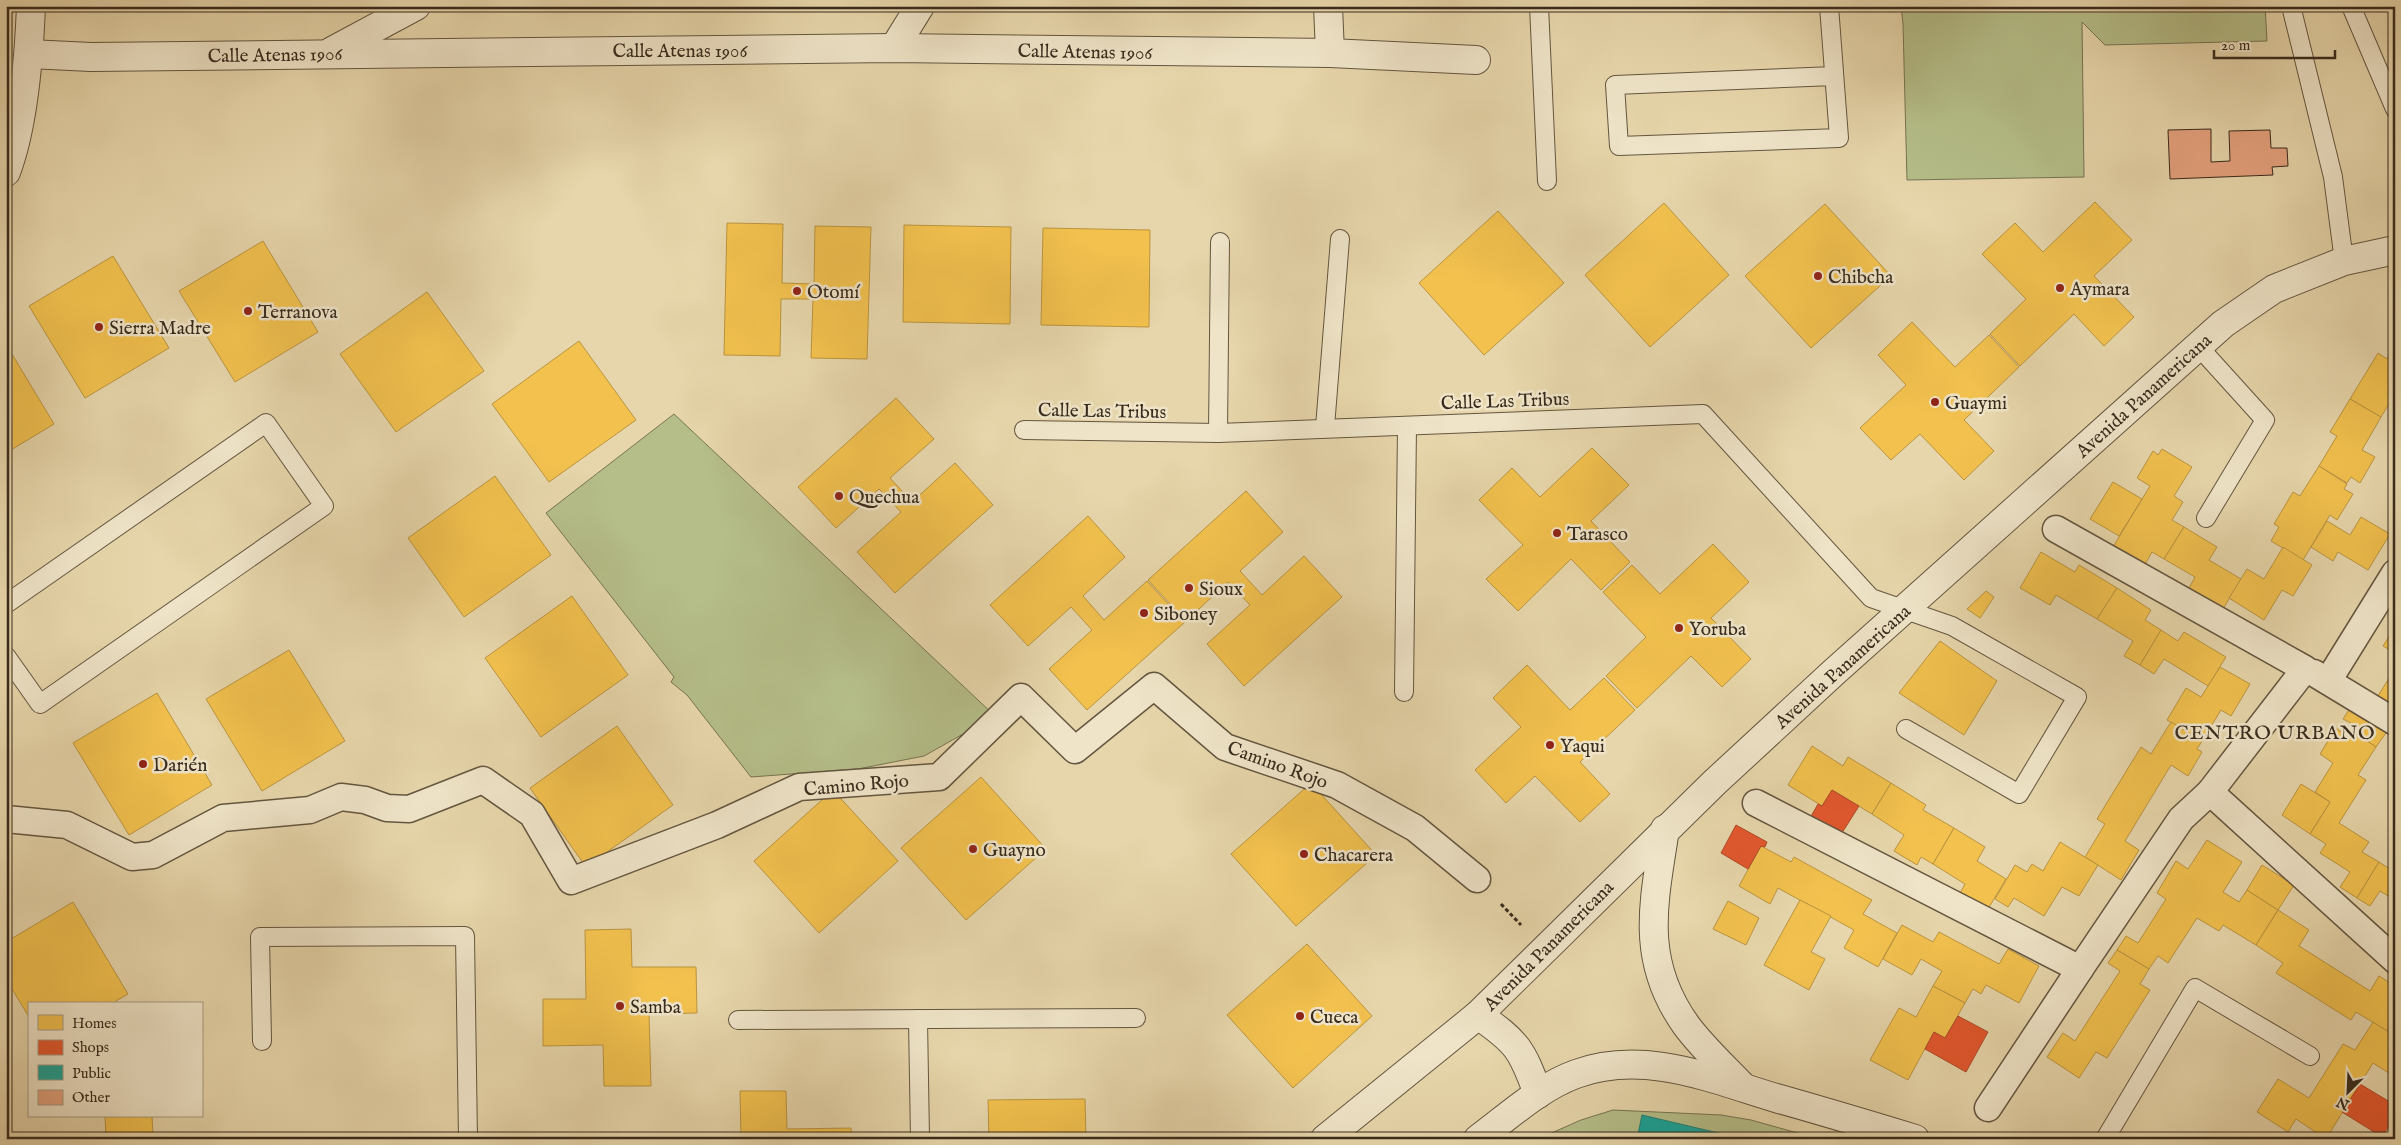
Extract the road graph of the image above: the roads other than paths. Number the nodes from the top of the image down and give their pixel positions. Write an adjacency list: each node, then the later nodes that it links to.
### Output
1 (31, 6): 12 (street)
2 (416, 6): 10 (street)
3 (920, 6): 9 (street)
4 (1328, 6): 11 (street)
5 (1538, 6): 17 (lane)
6 (1829, 6): 14 (lane)
7 (2291, 6): 21 (lane)
8 (2352, 6): 15 (lane)
9 (894, 48): 10 (street, Calle Atenas 1906); 11 (street, Calle Atenas 1906)
10 (328, 53): 12 (street, Calle Atenas 1906)
11 (1330, 53): 13 (street, Calle Atenas 1906)
12 (18, 54): 16 (street)
13 (1476, 60)
14 (1834, 76): 14 (lane)
15 (2395, 109)
16 (6, 172)
17 (1547, 182)
18 (1340, 239): 24 (lane)
19 (1220, 242): 26 (lane)
20 (2395, 250): 21 (street, Avenida Panamericana)
21 (2344, 261): 22 (street, Avenida Panamericana)
22 (2198, 346): 27 (lane); 31 (street, Avenida Panamericana)
23 (1407, 426): 24 (lane, Calle Las Tribus); 31 (lane, Calle Las Tribus); 35 (lane)
24 (1325, 427): 26 (lane, Calle Las Tribus)
25 (1024, 430): 26 (lane, Calle Las Tribus)
26 (1218, 433)
27 (2206, 518)
28 (2056, 529): 33 (street)
29 (2395, 573): 34 (street)
30 (6, 604): 32 (lane)
31 (1905, 610): 37 (lane, Calle Las Tribus); 41 (street, Avenida Panamericana)
32 (6, 656)
33 (2305, 669): 34 (street); 38 (street)
34 (2328, 681): 36 (street)
35 (1404, 692)
36 (2395, 722)
37 (1906, 729)
38 (2210, 792): 43 (street); 44 (street)
39 (1756, 803): 44 (street)
40 (6, 818): 42 (street, Camino Rojo)
41 (1665, 829): 45 (street, Avenida Panamericana); 51 (street)
42 (1477, 879)
43 (2395, 960)
44 (2080, 969): 53 (street)
45 (1478, 1015): 52 (street); 56 (street, Avenida Panamericana)
46 (1136, 1018): 47 (lane)
47 (918, 1019): 48 (lane); 55 (lane)
48 (738, 1020)
49 (262, 1041): 54 (lane)
50 (2310, 1056): 59 (lane)
51 (1743, 1088): 52 (street); 58 (street)
52 (1538, 1094): 57 (street)
53 (1988, 1108)
54 (468, 1139)
55 (920, 1139)
56 (1325, 1139)
57 (1478, 1139)
58 (1915, 1139)
59 (2105, 1139)

